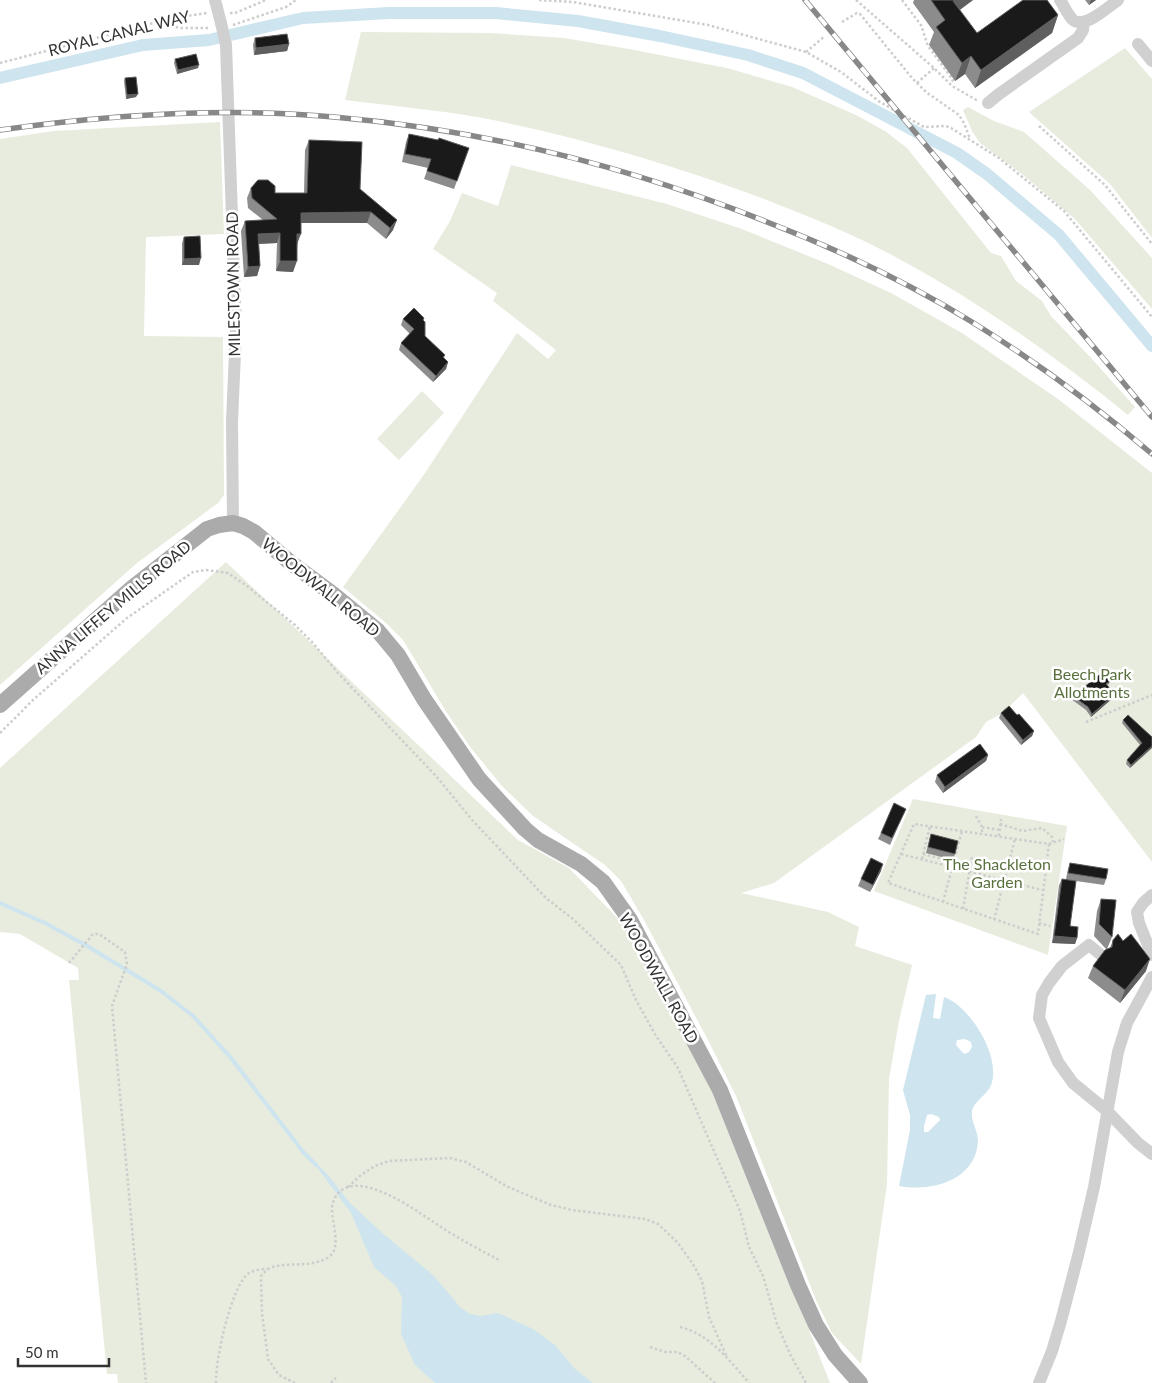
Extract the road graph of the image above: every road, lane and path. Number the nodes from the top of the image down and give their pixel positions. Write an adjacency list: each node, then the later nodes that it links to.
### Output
1 (215, 0): 10 (street, MILESTOWN ROAD)
2 (266, 0): 10 (path, ROYAL CANAL WAY)
3 (539, 0): 15 (path)
4 (857, 0): 8 (path)
5 (902, 0): 20 (path)
6 (1060, 0): 12 (street)
7 (1118, 0): 12 (street)
8 (867, 9): 9 (path); 18 (path)
9 (860, 14): 11 (path); 19 (path)
10 (220, 18): 17 (path, ROYAL CANAL WAY); 26 (street, MILESTOWN ROAD, bridge)
11 (842, 22)
12 (1084, 22): 21 (street)
13 (826, 36): 15 (path)
14 (1138, 44): 16 (street)
15 (806, 52): 23 (path)
16 (1152, 61)
17 (0, 63)
18 (934, 68): 19 (path); 20 (path)
19 (917, 82): 23 (path)
20 (950, 84): 21 (path)
21 (988, 103)
22 (1039, 126): 24 (path)
23 (970, 141): 25 (path)
24 (1152, 244)
25 (1152, 317)
26 (233, 523): 28 (main road, ANNA LIFFEY MILLS ROAD); 78 (main road, WOODWALL ROAD)
27 (1152, 695): 29 (path)
28 (0, 705)
29 (1086, 722)
30 (0, 733): 77 (path)
31 (976, 816): 35 (path)
32 (1001, 819): 33 (path)
33 (1000, 824): 36 (path); 42 (path)
34 (930, 826): 37 (path); 43 (path); 44 (path)
35 (982, 827): 36 (path); 38 (path)
36 (1000, 830): 39 (path)
37 (962, 831): 38 (path); 47 (path)
38 (982, 834): 39 (path)
39 (998, 836): 40 (path)
40 (1015, 839): 42 (path); 50 (path)
41 (1064, 839): 42 (path)
42 (1051, 843): 51 (path)
43 (901, 854): 46 (path); 53 (path)
44 (923, 854): 46 (path); 47 (path)
45 (972, 858): 49 (path)
46 (922, 859): 48 (path)
47 (954, 862): 48 (path)
48 (953, 867): 49 (path); 53 (path)
49 (970, 871): 50 (path); 54 (path)
50 (1004, 880): 51 (path); 55 (path)
51 (1043, 890): 56 (path)
52 (1152, 895): 59 (street)
53 (943, 902): 54 (path)
54 (963, 909): 55 (path)
55 (994, 920): 56 (path)
56 (1039, 924): 57 (path)
57 (1050, 926)
58 (1101, 955): 62 (street)
59 (1152, 955)
60 (69, 962): 71 (path)
61 (1152, 977): 62 (street)
62 (1106, 1110): 63 (street); 79 (street)
63 (1152, 1154)
64 (348, 1187): 65 (path); 66 (path); 69 (path)
65 (501, 1260)
66 (268, 1268): 72 (path); 73 (path)
67 (680, 1326): 69 (path)
68 (650, 1347): 75 (path)
69 (728, 1357): 76 (path)
70 (336, 1378): 74 (path)
71 (146, 1383)
72 (216, 1383)
73 (295, 1383)
74 (330, 1383)
75 (715, 1383)
76 (749, 1383)
77 (806, 1383)
78 (860, 1383)
79 (1038, 1383)

